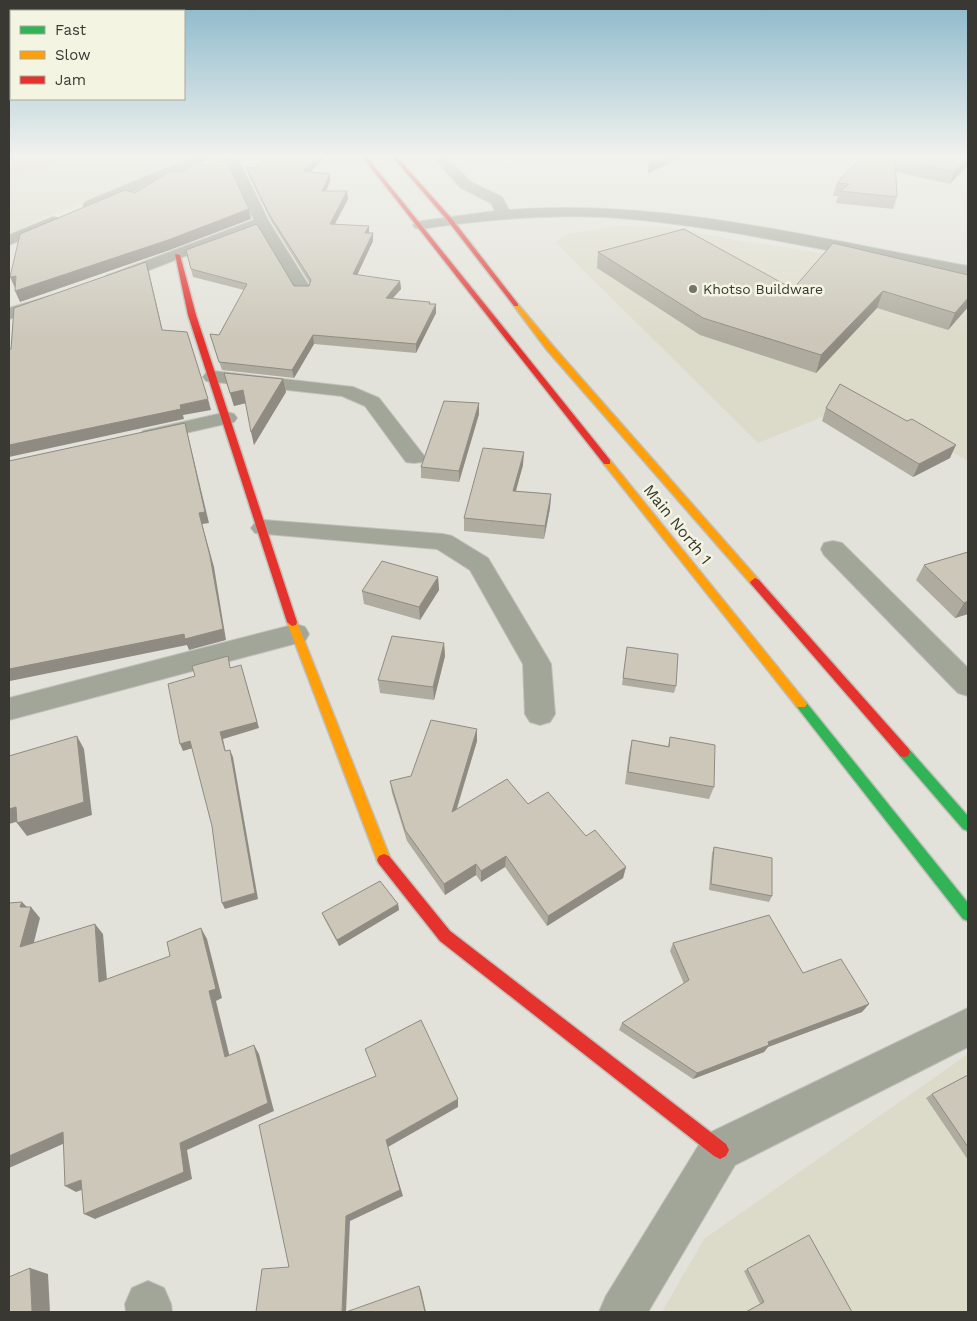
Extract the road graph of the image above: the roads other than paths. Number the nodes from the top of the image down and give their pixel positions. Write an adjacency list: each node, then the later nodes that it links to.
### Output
1 (63, 217): 10 (street)
2 (259, 217): 8 (street)
3 (413, 217): 9 (main road, Main North 1)
4 (447, 217): 7 (main road, Main North 1)
5 (480, 217): 7 (street)
6 (646, 217): 12 (street)
7 (450, 220): 9 (street); 27 (main road, Main North 1)
8 (262, 222): 11 (street); 14 (street)
9 (420, 225): 28 (main road, Main North 1)
10 (9, 240)
11 (177, 256): 13 (street); 17 (main road)
12 (968, 271)
13 (95, 285)
14 (303, 289)
15 (68, 294): 16 (street)
16 (9, 314)
17 (213, 377): 18 (main road); 20 (street)
18 (227, 418): 19 (street); 21 (main road)
19 (134, 439)
20 (414, 457)
21 (263, 528): 23 (main road); 26 (street)
22 (833, 549): 24 (street)
23 (296, 634): 25 (street); 30 (main road)
24 (968, 685)
25 (9, 710)
26 (540, 714)
27 (968, 825)
28 (968, 914)
29 (968, 1027): 30 (street)
30 (720, 1150): 31 (street)
31 (622, 1312)

